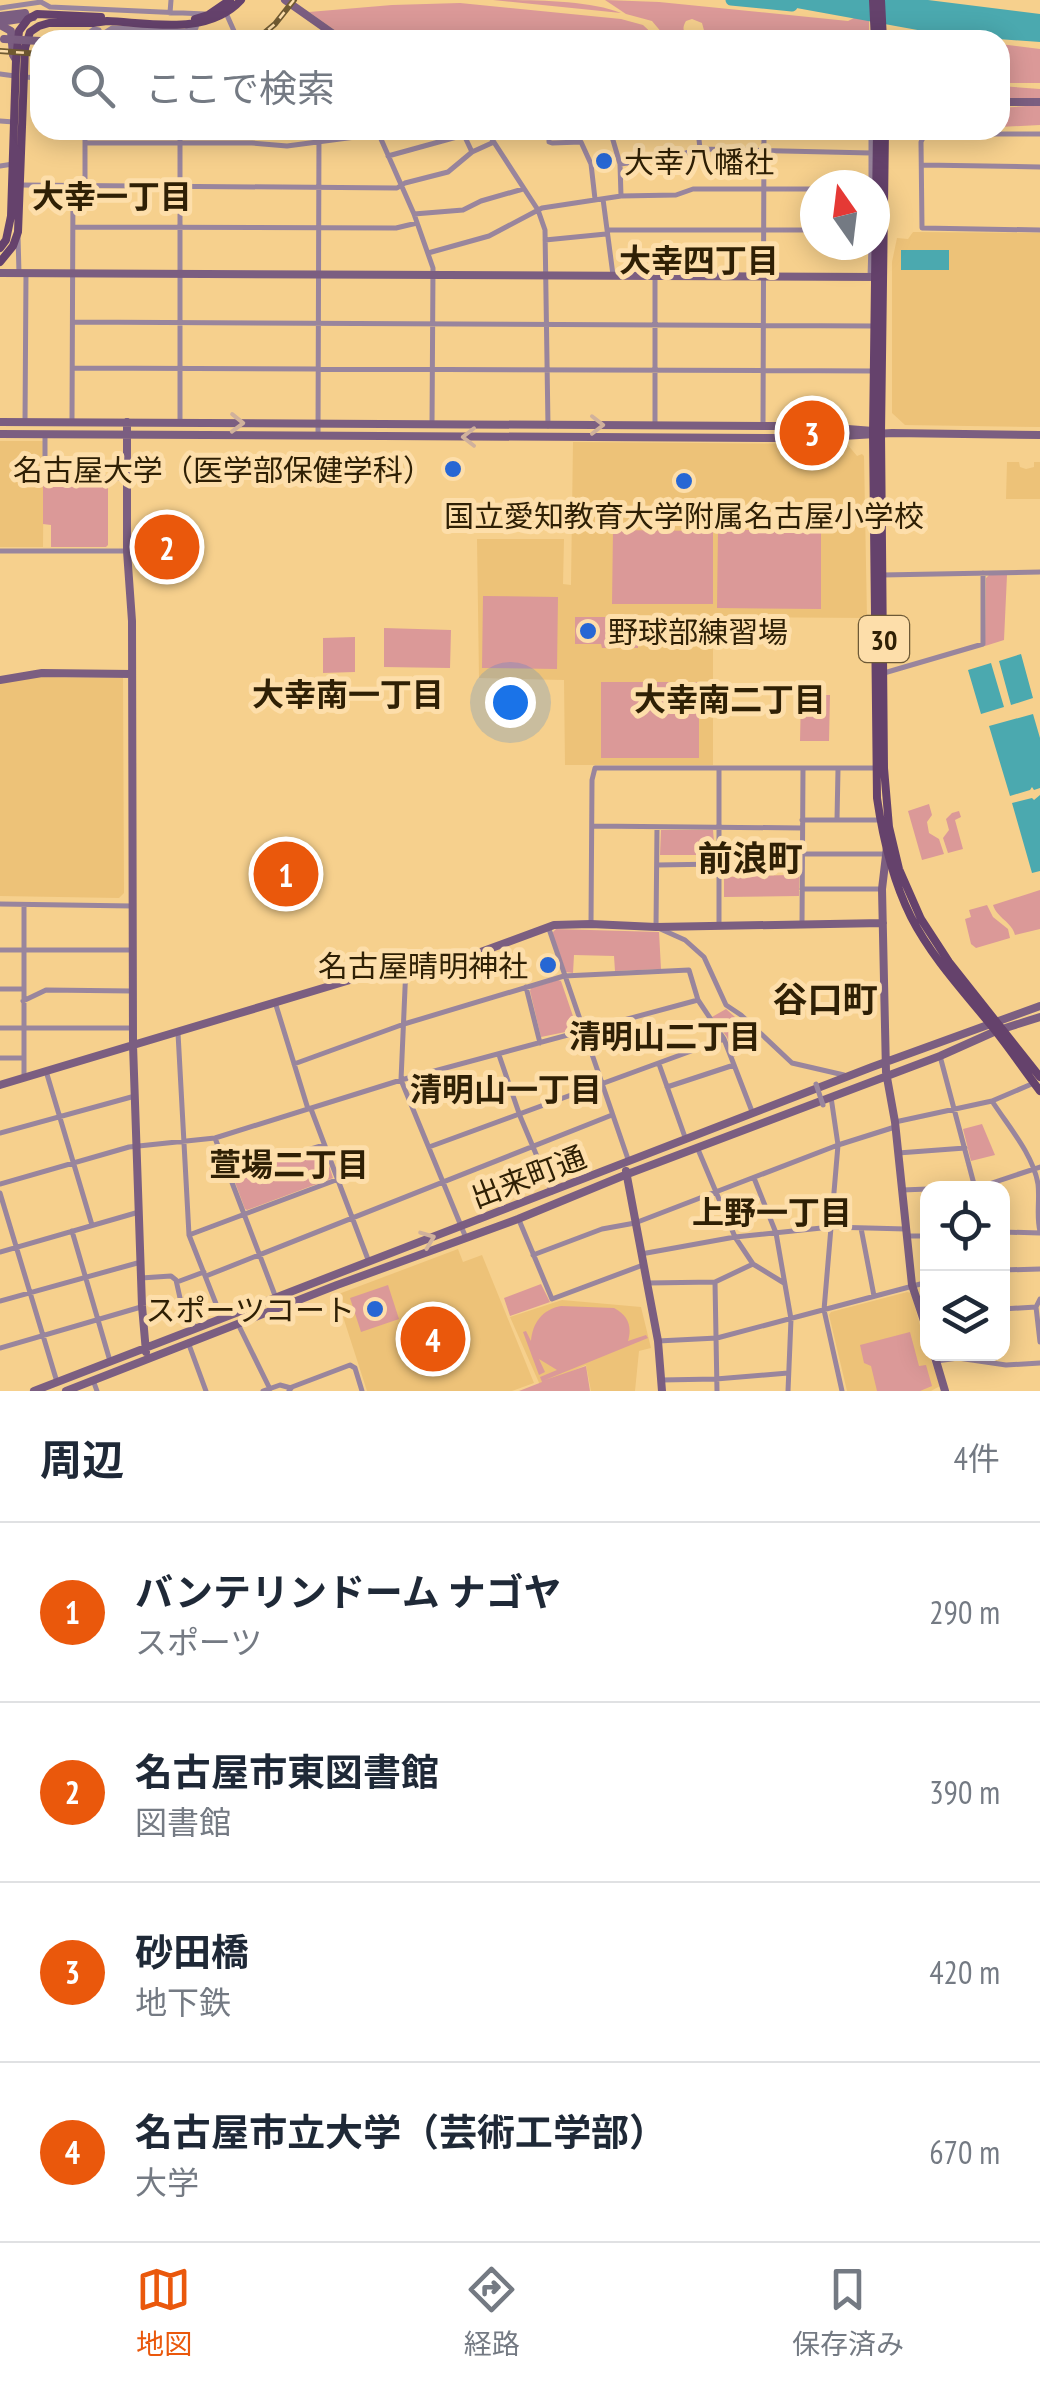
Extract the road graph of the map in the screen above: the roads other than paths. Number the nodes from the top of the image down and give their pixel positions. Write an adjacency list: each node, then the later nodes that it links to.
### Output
1 (119, 0): 10 (street)
2 (172, 0): 11 (street)
3 (230, 0): 13 (main road)
4 (241, 0): 12 (main road)
5 (285, 0): 23 (street)
6 (874, 0): 24 (main road)
7 (881, 0): 25 (main road)
8 (66, 3): 9 (street); 10 (street)
9 (0, 8)
10 (118, 10): 11 (street)
11 (170, 12): 13 (street)
12 (226, 14): 17 (main road); 22 (street)
13 (208, 15): 14 (main road)
14 (34, 16): 15 (street); 16 (street); 29 (main road)
15 (0, 21): 29 (street)
16 (98, 21): 17 (main road); 18 (main road)
17 (197, 23): 21 (street)
18 (33, 30)
19 (109, 30): 20 (street)
20 (168, 30)
21 (189, 30)
22 (233, 30)
23 (328, 30)
24 (875, 30)
25 (882, 30)
26 (30, 32): 31 (main road)
27 (2, 39): 28 (street, bridge)
28 (30, 40)
29 (16, 60): 31 (main road)
30 (0, 74): 31 (street)
31 (20, 77): 32 (street); 36 (main road); 70 (main road)
32 (30, 78)
33 (1010, 102): 34 (street)
34 (1040, 102)
35 (0, 120): 36 (street)
36 (14, 122): 62 (main road)
37 (1010, 134): 38 (street)
38 (1040, 134)
39 (180, 140): 56 (street)
40 (332, 140): 55 (street)
41 (381, 140): 61 (street)
42 (449, 140): 61 (street)
43 (466, 140): 59 (street)
44 (486, 140): 59 (street)
45 (493, 140): 76 (street)
46 (549, 140): 81 (street)
47 (613, 140): 63 (street)
48 (699, 140): 57 (street)
49 (764, 140): 58 (street)
50 (873, 140): 60 (street)
51 (875, 140): 68 (main road, 30)
52 (885, 140): 69 (main road, 30)
53 (923, 140): 64 (street)
54 (86, 142): 56 (street); 72 (street)
55 (320, 142): 56 (street); 75 (street)
56 (180, 144): 74 (street)
57 (700, 149): 58 (street); 63 (street)
58 (765, 151): 60 (street); 78 (street)
59 (472, 152): 73 (street)
60 (871, 153): 67 (street)
61 (388, 156): 73 (street)
62 (13, 164): 65 (street); 94 (main road)
63 (620, 164): 79 (street)
64 (922, 165): 66 (street); 91 (street)
65 (0, 166)
66 (1040, 167)
67 (871, 170)
68 (877, 170)
69 (883, 170)
70 (20, 184): 71 (street); 85 (main road)
71 (74, 186): 72 (street); 86 (street)
72 (85, 186): 74 (street)
73 (401, 186): 75 (street); 83 (street)
74 (180, 187): 75 (street); 87 (street)
75 (320, 187): 88 (street)
76 (524, 189): 82 (street); 83 (street)
77 (800, 189): 78 (street)
78 (765, 190): 79 (street); 89 (street)
79 (622, 196): 80 (street)
80 (604, 198): 81 (street); 92 (street)
81 (595, 200): 82 (street)
82 (538, 210): 93 (street); 95 (street)
83 (414, 214): 84 (street)
84 (417, 224): 88 (street); 95 (street)
85 (18, 228): 98 (main road); 100 (street)
86 (73, 228): 87 (street); 101 (street)
87 (181, 228): 88 (street); 102 (street)
88 (320, 228): 103 (street)
89 (765, 230): 90 (street); 92 (street); 108 (street)
90 (800, 230)
91 (1040, 230)
92 (608, 231): 93 (street); 106 (street)
93 (545, 240): 105 (street)
94 (1, 246)
95 (428, 253): 104 (street)
96 (873, 260): 109 (street)
97 (878, 260): 109 (main road, 30)
98 (0, 262)
99 (0, 273): 100 (street)
100 (22, 273): 101 (street); 127 (street)
101 (73, 273): 102 (street); 110 (street)
102 (180, 274): 103 (street); 111 (street)
103 (319, 274): 104 (street); 112 (street)
104 (434, 275): 105 (street); 113 (street)
105 (546, 275): 106 (street); 114 (street)
106 (613, 276): 107 (street)
107 (655, 276): 108 (street); 115 (street)
108 (764, 276): 109 (street); 116 (street)
109 (876, 277): 117 (main road, 30)
110 (73, 322): 111 (street); 118 (street)
111 (180, 322): 112 (street); 119 (street)
112 (319, 323): 113 (street); 120 (street)
113 (434, 323): 114 (street); 121 (street)
114 (547, 324): 115 (street); 122 (street)
115 (656, 324): 116 (street); 123 (street)
116 (764, 325): 117 (street); 124 (street)
117 (880, 326): 125 (main road, 30); 138 (main road, 30)
118 (73, 368): 119 (street); 128 (street)
119 (179, 368): 120 (street); 130 (street)
120 (319, 369): 121 (street); 131 (street)
121 (434, 369): 122 (street); 134 (street)
122 (547, 370): 123 (street); 132 (street)
123 (655, 370): 124 (street); 133 (street)
124 (764, 370): 125 (street); 135 (street)
125 (875, 371): 138 (main road, 30)
126 (0, 422): 127 (street)
127 (26, 422): 128 (street)
128 (72, 422): 129 (street)
129 (126, 422): 130 (street); 141 (street)
130 (180, 422): 131 (street, one-way to 131)
131 (318, 424): 134 (street); 142 (street)
132 (548, 424): 133 (street, one-way to 133); 134 (street); 144 (street)
133 (655, 425): 135 (street)
134 (432, 426)
135 (763, 426): 136 (street)
136 (776, 426)
137 (810, 426): 138 (street)
138 (877, 432): 143 (street); 146 (street); 152 (main road, 30)
139 (0, 434): 140 (street)
140 (45, 434): 141 (street); 147 (street)
141 (126, 435): 142 (street); 147 (street)
142 (318, 436): 144 (street, one-way to 142)
143 (1040, 436)
144 (549, 437): 145 (street)
145 (776, 438)
146 (810, 438)
147 (126, 478): 149 (street)
148 (0, 551): 149 (street)
149 (127, 551): 154 (street)
150 (1040, 572): 151 (street)
151 (983, 573): 152 (street); 153 (street)
152 (879, 574): 153 (main road, 30); 159 (main road, 30)
153 (884, 673): 159 (main road, 30)
154 (132, 674): 155 (street); 174 (street)
155 (0, 680)
156 (720, 768): 157 (street); 163 (street); 165 (street)
157 (803, 768): 158 (street); 162 (street)
158 (838, 768): 159 (street); 160 (street)
159 (880, 768): 161 (main road, 30); 166 (main road, 30)
160 (837, 820): 161 (street); 162 (street)
161 (880, 820): 166 (main road, 30)
162 (802, 824): 165 (street); 167 (street)
163 (592, 826): 164 (street); 176 (street)
164 (656, 827): 165 (street); 168 (street)
165 (719, 827): 169 (street)
166 (888, 848): 167 (street); 171 (street); 196 (main road, 30)
167 (802, 854): 170 (street)
168 (657, 864): 169 (street); 180 (street)
169 (719, 864): 179 (street)
170 (802, 889): 171 (street); 177 (street)
171 (882, 889): 175 (street)
172 (0, 904): 173 (street)
173 (24, 905): 174 (street); 182 (street)
174 (133, 906): 183 (street)
175 (882, 923): 177 (street); 209 (street)
176 (591, 924): 178 (street); 180 (street)
177 (802, 924): 179 (street)
178 (548, 926): 184 (street); 185 (street)
179 (719, 926): 180 (street)
180 (656, 927): 214 (street)
181 (0, 950): 182 (street)
182 (23, 950): 183 (street); 188 (street)
183 (133, 950): 189 (street)
184 (406, 966): 192 (street); 195 (street)
185 (564, 976): 186 (street); 190 (street); 201 (street)
186 (526, 987): 195 (street); 203 (street)
187 (0, 989): 188 (street)
188 (22, 989): 191 (street)
189 (133, 991): 191 (street); 199 (street)
190 (698, 1000): 201 (street); 202 (street)
191 (23, 1001): 198 (street)
192 (275, 1002): 200 (street); 210 (street)
193 (1040, 1006): 196 (street, 出来町通)
194 (1040, 1017): 196 (street, 出来町通)
195 (404, 1024): 210 (street); 217 (street)
196 (996, 1026): 206 (street, 出来町通); 209 (street, 出来町通); 219 (main road, 30)
197 (0, 1028): 198 (street)
198 (23, 1028): 199 (street); 208 (street)
199 (133, 1028): 204 (street)
200 (178, 1032): 204 (street); 237 (street)
201 (584, 1032): 203 (street); 221 (street)
202 (724, 1039): 211 (street); 212 (street)
203 (540, 1044): 205 (street)
204 (133, 1045): 213 (street); 223 (street)
205 (499, 1054): 217 (street); 231 (street)
206 (940, 1056): 215 (street, 出来町通); 228 (street)
207 (0, 1058): 208 (street)
208 (23, 1058): 216 (street)
209 (886, 1061): 214 (street, 出来町通); 215 (street)
210 (294, 1064): 227 (street)
211 (659, 1064): 221 (street); 222 (street)
212 (734, 1065): 222 (street); 229 (street)
213 (46, 1072): 216 (street); 232 (street)
214 (847, 1076): 229 (street, 出来町通)
215 (887, 1076): 224 (street, 出来町通); 233 (street)
216 (24, 1078): 220 (street)
217 (401, 1080): 227 (street); 241 (street)
218 (816, 1084): 226 (street, bridge)
219 (1038, 1084): 225 (street)
220 (0, 1085)
221 (602, 1085): 230 (street); 231 (street)
222 (667, 1087): 236 (street)
223 (135, 1096): 232 (street); 240 (street)
224 (831, 1097): 239 (street); 243 (street, 出来町通)
225 (992, 1101): 228 (street); 248 (street)
226 (823, 1105)
227 (309, 1109): 235 (street); 238 (street)
228 (954, 1109): 233 (street); 244 (street)
229 (753, 1114): 236 (street, 出来町通)
230 (612, 1115): 242 (street); 246 (street)
231 (520, 1116): 241 (street); 242 (street)
232 (60, 1117): 234 (street); 247 (street)
233 (895, 1125): 239 (street); 245 (street)
234 (0, 1134)
235 (215, 1138): 237 (street); 249 (street)
236 (686, 1140): 246 (street, 出来町通)
237 (184, 1141): 240 (street); 277 (street)
238 (324, 1145): 249 (street); 252 (street)
239 (838, 1145): 251 (street); 269 (street)
240 (136, 1146): 247 (street); 262 (street)
241 (429, 1147): 255 (street)
242 (534, 1147): 255 (street); 260 (street)
243 (698, 1147): 250 (street, 出来町通); 261 (street)
244 (965, 1148): 245 (street); 253 (street)
245 (898, 1153): 257 (street)
246 (629, 1162): 250 (street); 260 (street, 出来町通)
247 (74, 1163): 256 (street); 267 (street)
248 (1038, 1168): 254 (street); 274 (street)
249 (229, 1174): 263 (street)
250 (625, 1174): 265 (street, 出来町通); 266 (street)
251 (754, 1178): 261 (street); 275 (street)
252 (338, 1179): 263 (street); 264 (street)
253 (974, 1181)
254 (998, 1181)
255 (443, 1183): 264 (street); 268 (street)
256 (0, 1184)
257 (902, 1190): 258 (street); 272 (street)
258 (920, 1190)
259 (0, 1192): 280 (street)
260 (552, 1192): 268 (street, 出来町通)
261 (716, 1192): 266 (street); 278 (street)
262 (139, 1212): 267 (street); 285 (street)
263 (244, 1214): 277 (street); 282 (street)
264 (353, 1218): 282 (street); 286 (street)
265 (518, 1219): 279 (street, 出来町通); 284 (street)
266 (635, 1222): 283 (street); 284 (street)
267 (92, 1226): 271 (street)
268 (462, 1226): 279 (street); 286 (street, 出来町通, one-way to 268)
269 (831, 1228): 270 (street); 275 (street); 309 (street)
270 (861, 1228): 272 (street); 301 (street)
271 (72, 1231): 280 (street); 292 (street)
272 (907, 1232): 276 (street); 299 (street)
273 (1010, 1232): 274 (street)
274 (1040, 1232)
275 (776, 1233): 278 (street); 296 (street)
276 (920, 1234)
277 (190, 1235): 291 (street)
278 (734, 1237): 283 (street); 287 (street)
279 (466, 1238): 313 (street, 出来町通)
280 (17, 1248): 281 (street); 300 (street)
281 (0, 1252)
282 (259, 1254): 291 (street); 302 (street)
283 (641, 1254): 288 (street)
284 (533, 1255): 288 (street)
285 (140, 1262): 292 (street); 293 (street)
286 (369, 1262): 302 (street, 出来町通)
287 (753, 1264): 295 (street); 296 (street)
288 (643, 1265): 297 (street)
289 (1040, 1268): 290 (street)
290 (1010, 1270)
291 (205, 1274): 294 (street); 310 (street)
292 (86, 1278): 300 (street); 312 (street)
293 (142, 1278): 294 (street); 305 (street)
294 (176, 1282): 314 (street)
295 (714, 1282): 297 (street); 316 (street)
296 (784, 1283): 311 (street)
297 (647, 1284): 317 (street)
298 (920, 1284): 299 (street)
299 (912, 1285): 301 (street); 307 (street)
300 (30, 1293): 304 (street); 315 (street)
301 (874, 1296): 309 (street)
302 (276, 1298): 310 (street, 出来町通)
303 (1040, 1300): 306 (street)
304 (0, 1301)
305 (142, 1306): 312 (street); 321 (street)
306 (1036, 1307): 308 (street); 319 (street)
307 (920, 1308)
308 (1010, 1309)
309 (824, 1310): 311 (street); 342 (street)
310 (222, 1318): 314 (street, 出来町通)
311 (791, 1319): 316 (street); 327 (street)
312 (98, 1320): 315 (street); 323 (street)
313 (238, 1324): 318 (street, 出来町通); 332 (street)
314 (196, 1328): 321 (street, 出来町通)
315 (43, 1336): 320 (street); 331 (street)
316 (717, 1338): 317 (street); 328 (street)
317 (658, 1341): 330 (street)
318 (188, 1342): 322 (street, 出来町通); 337 (street)
319 (1040, 1342)
320 (0, 1348)
321 (144, 1348): 322 (street); 323 (street, 出来町通)
322 (148, 1358): 329 (street, 出来町通)
323 (110, 1361): 331 (street, 出来町通)
324 (937, 1361): 343 (street)
325 (993, 1361): 326 (street)
326 (1040, 1363)
327 (789, 1373): 328 (street); 341 (street)
328 (716, 1379): 330 (street); 340 (street)
329 (93, 1380): 335 (street, 出来町通); 336 (street)
330 (661, 1380): 339 (street)
331 (57, 1382): 334 (street, 出来町通)
332 (267, 1390): 333 (street)
333 (290, 1390): 338 (street)
334 (34, 1391)
335 (66, 1391)
336 (97, 1391)
337 (206, 1391)
338 (362, 1391)
339 (662, 1391)
340 (717, 1391)
341 (788, 1391)
342 (842, 1391)
343 (945, 1391)

